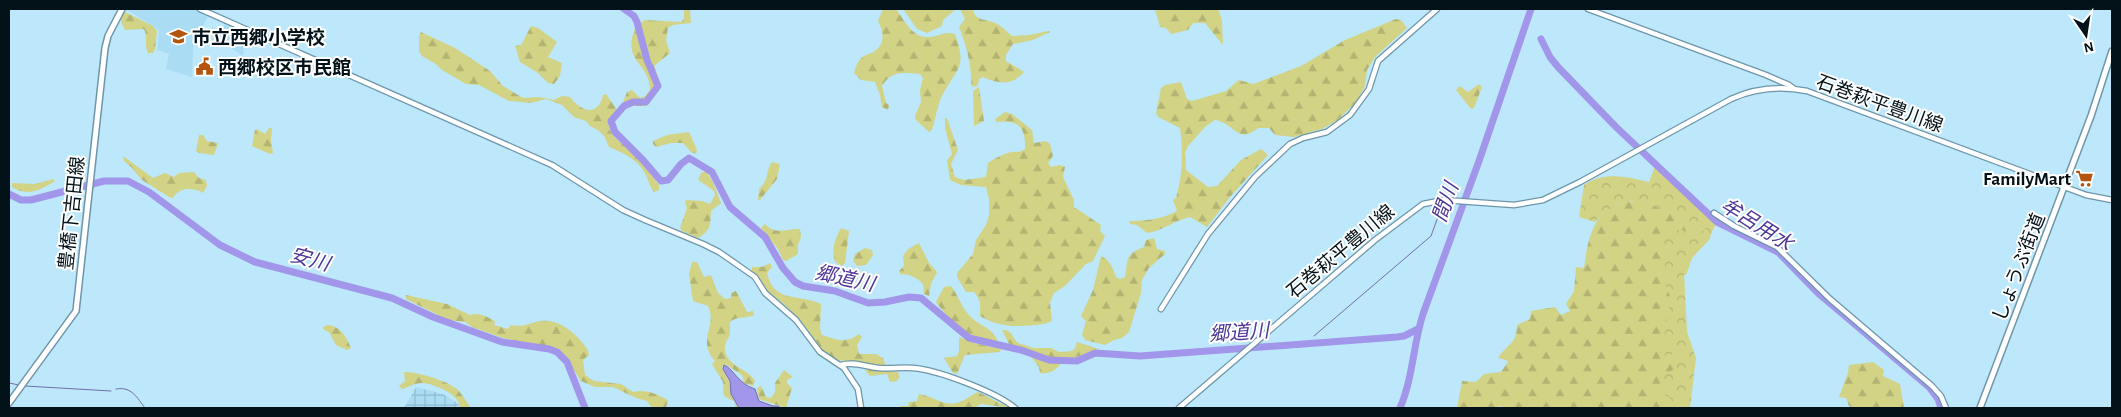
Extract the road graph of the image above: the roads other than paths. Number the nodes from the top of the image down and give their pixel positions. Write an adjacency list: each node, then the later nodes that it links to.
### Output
1 (122, 9): 12 (main road, 豊橋下吉田線)
2 (200, 9): 11 (street)
3 (1438, 9): 10 (street)
4 (1588, 9): 6 (street)
5 (2112, 51): 7 (main road, しょうぶ街道)
6 (1793, 88): 7 (street, 石巻萩平豊川線); 15 (street, 石巻萩平豊川線)
7 (2064, 187): 8 (street, 石巻萩平豊川線); 17 (main road, しょうぶ街道)
8 (2112, 200)
9 (1714, 213): 16 (street)
10 (1161, 309)
11 (841, 365): 13 (street); 14 (street)
12 (9, 403)
13 (861, 408)
14 (1015, 408)
15 (1179, 408)
16 (1946, 408)
17 (1980, 408)

